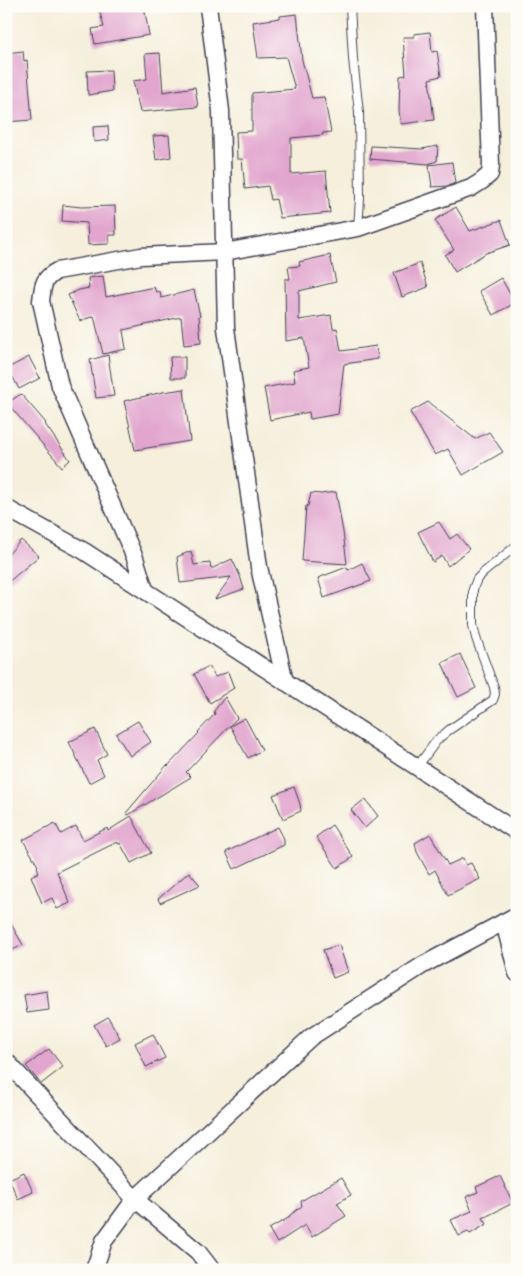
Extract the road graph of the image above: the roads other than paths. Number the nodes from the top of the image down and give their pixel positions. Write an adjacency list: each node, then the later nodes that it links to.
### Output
1 (208, 6): 5 (street)
2 (350, 6): 4 (lane)
3 (485, 6): 4 (street)
4 (358, 228): 5 (street)
5 (224, 252): 8 (street); 9 (street)
6 (6, 508): 8 (street)
7 (517, 545): 10 (lane)
8 (144, 590): 9 (street)
9 (285, 682): 10 (street)
10 (417, 767): 11 (street)
11 (517, 832)
12 (510, 918): 13 (street); 15 (street)
13 (517, 974)
14 (6, 1061): 15 (street)
15 (134, 1199): 16 (street); 17 (street)
16 (94, 1270)
17 (212, 1270)

